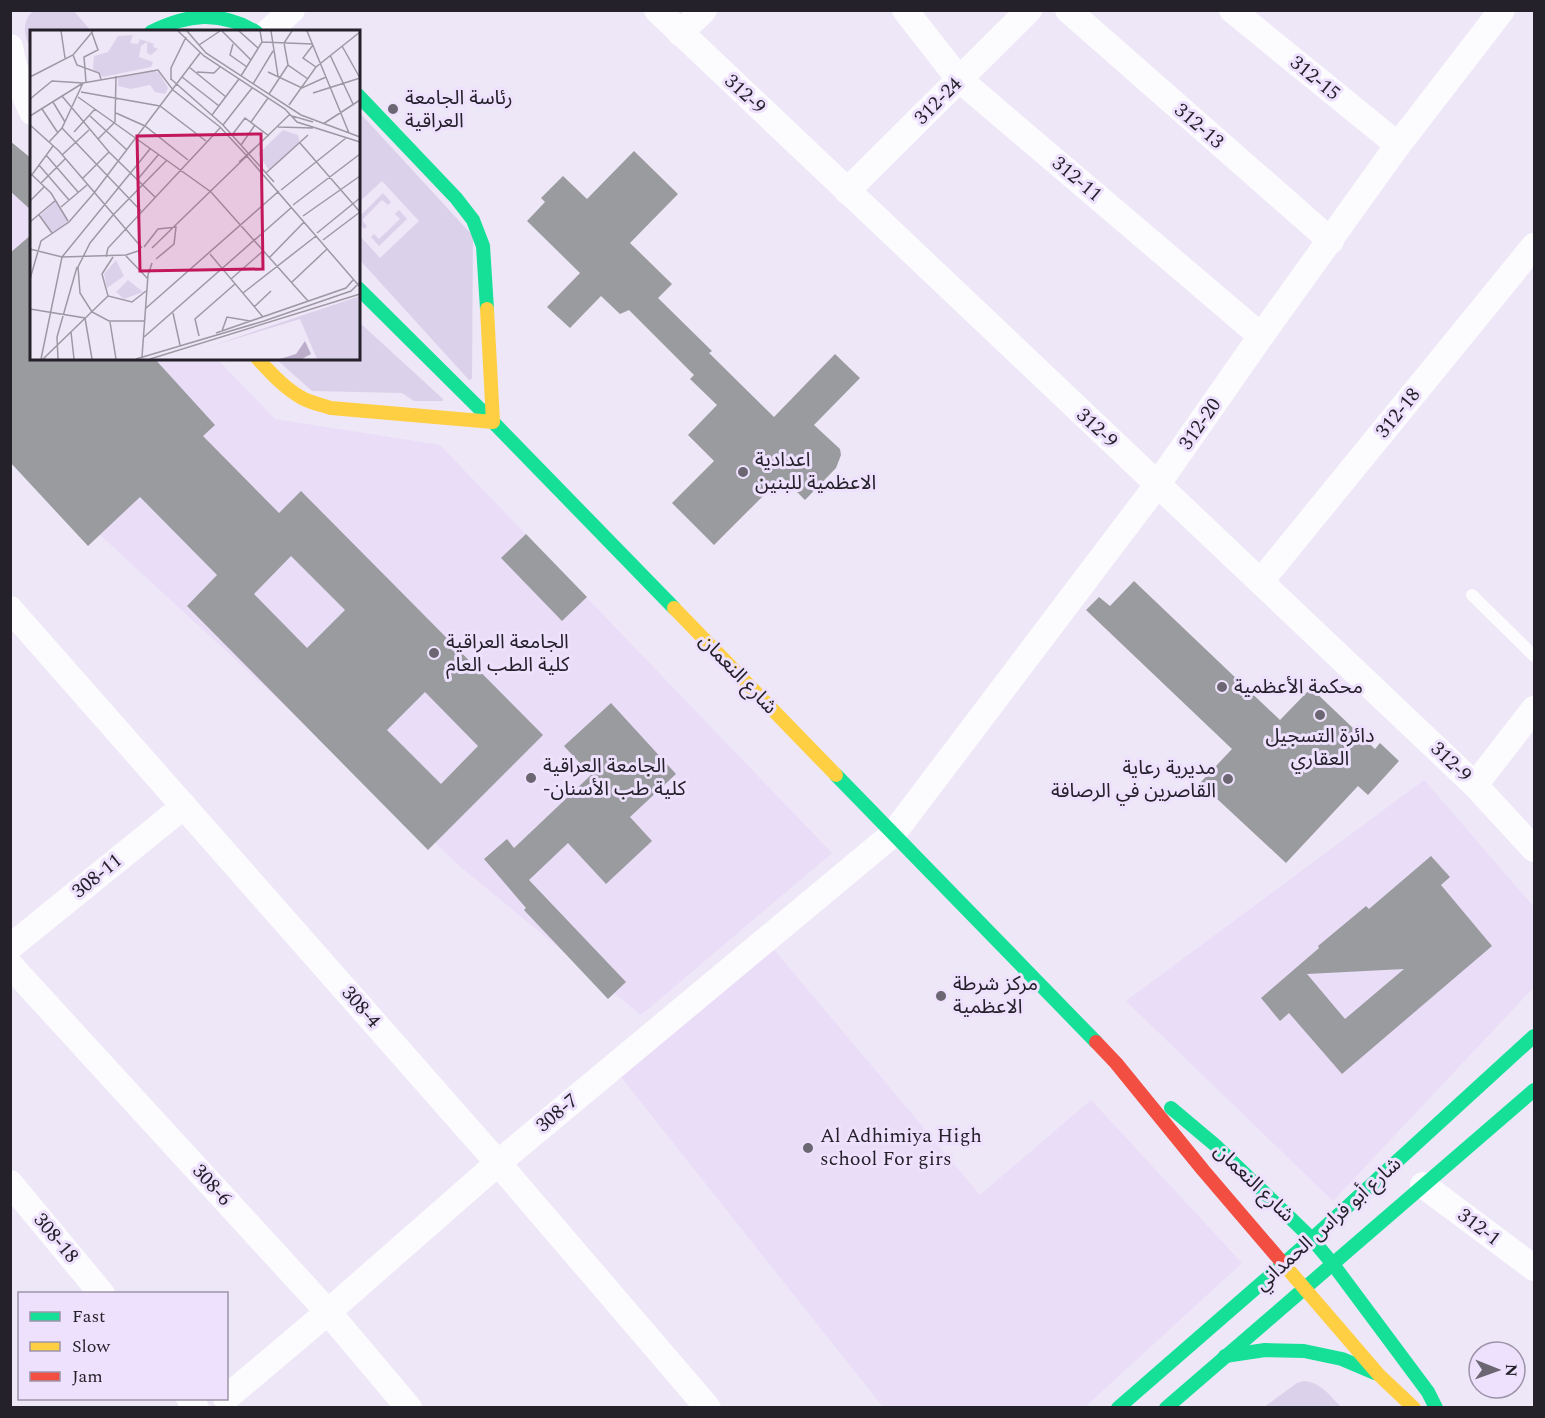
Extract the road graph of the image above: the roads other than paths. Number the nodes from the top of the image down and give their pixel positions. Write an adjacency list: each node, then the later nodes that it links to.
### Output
1 (292, 10): 11 (street)
2 (657, 10): 12 (street, 312-9)
3 (704, 10): 12 (street)
4 (905, 10): 14 (street, 312-11)
5 (1029, 10): 14 (street, 312-24)
6 (1068, 10): 21 (street, 312-13)
7 (1232, 10): 19 (street, 312-15)
8 (1502, 10): 19 (street, 312-20)
9 (244, 22): 10 (street)
10 (155, 30)
11 (270, 30)
12 (680, 33): 20 (street, 312-9)
13 (10, 47): 17 (street)
14 (959, 79): 20 (street, 312-24); 24 (street, 312-11)
15 (360, 97): 26 (street)
16 (10, 108): 18 (street)
17 (30, 109)
18 (30, 113)
19 (1398, 145): 21 (street, 312-20)
20 (847, 191): 27 (street, 312-9)
21 (1330, 241): 24 (street, 312-20)
22 (1534, 246): 28 (street, 312-18)
23 (360, 290): 26 (street, شارع النعمان)
24 (1261, 336): 27 (street, 312-20)
25 (259, 360): 26 (street)
26 (493, 422): 35 (street, شارع النعمان)
27 (1157, 485): 28 (street, 312-9); 35 (street, 312-20)
28 (1261, 581): 33 (street, 312-9)
29 (1473, 595): 31 (lane)
30 (10, 609): 34 (street, 308-4)
31 (1534, 656)
32 (1534, 709): 33 (street)
33 (1475, 785): 36 (street, 312-9)
34 (184, 806): 37 (street, 308-11); 42 (street, 308-4)
35 (893, 834): 40 (street, شارع النعمان); 42 (street, 308-7)
36 (1534, 849)
37 (10, 947)
38 (10, 965): 51 (street, 308-6)
39 (1534, 1036): 45 (street, شارع أبو فراس الحمداني)
40 (1116, 1063): 45 (street, شارع النعمان); 47 (street, شارع النعمان)
41 (1534, 1090): 44 (street, شارع أبو فراس الحمداني)
42 (498, 1163): 51 (street, 308-7); 56 (street, 308-4)
43 (10, 1183): 50 (street, 308-18)
44 (1423, 1185): 46 (street, شارع أبو فراس الحمداني); 48 (street, 312-1)
45 (1312, 1239): 46 (street, شارع النعمان); 47 (street, شارع أبو فراس الحمداني)
46 (1332, 1263): 49 (street, شارع أبو فراس الحمداني); 60 (street, شارع النعمان)
47 (1284, 1264): 49 (street, شارع النعمان); 57 (street, شارع أبو فراس الحمداني)
48 (1534, 1268)
49 (1304, 1287): 52 (street, شارع أبو فراس الحمداني); 53 (street, شارع النعمان)
50 (101, 1292)
51 (328, 1312): 54 (street, 308-7); 55 (street, 308-6)
52 (1225, 1356): 53 (street); 58 (street, شارع أبو فراس الحمداني)
53 (1379, 1375): 59 (street, شارع النعمان)
54 (228, 1396)
55 (409, 1407)
56 (708, 1407)
57 (1118, 1407)
58 (1166, 1407)
59 (1414, 1407)
60 (1436, 1407)

